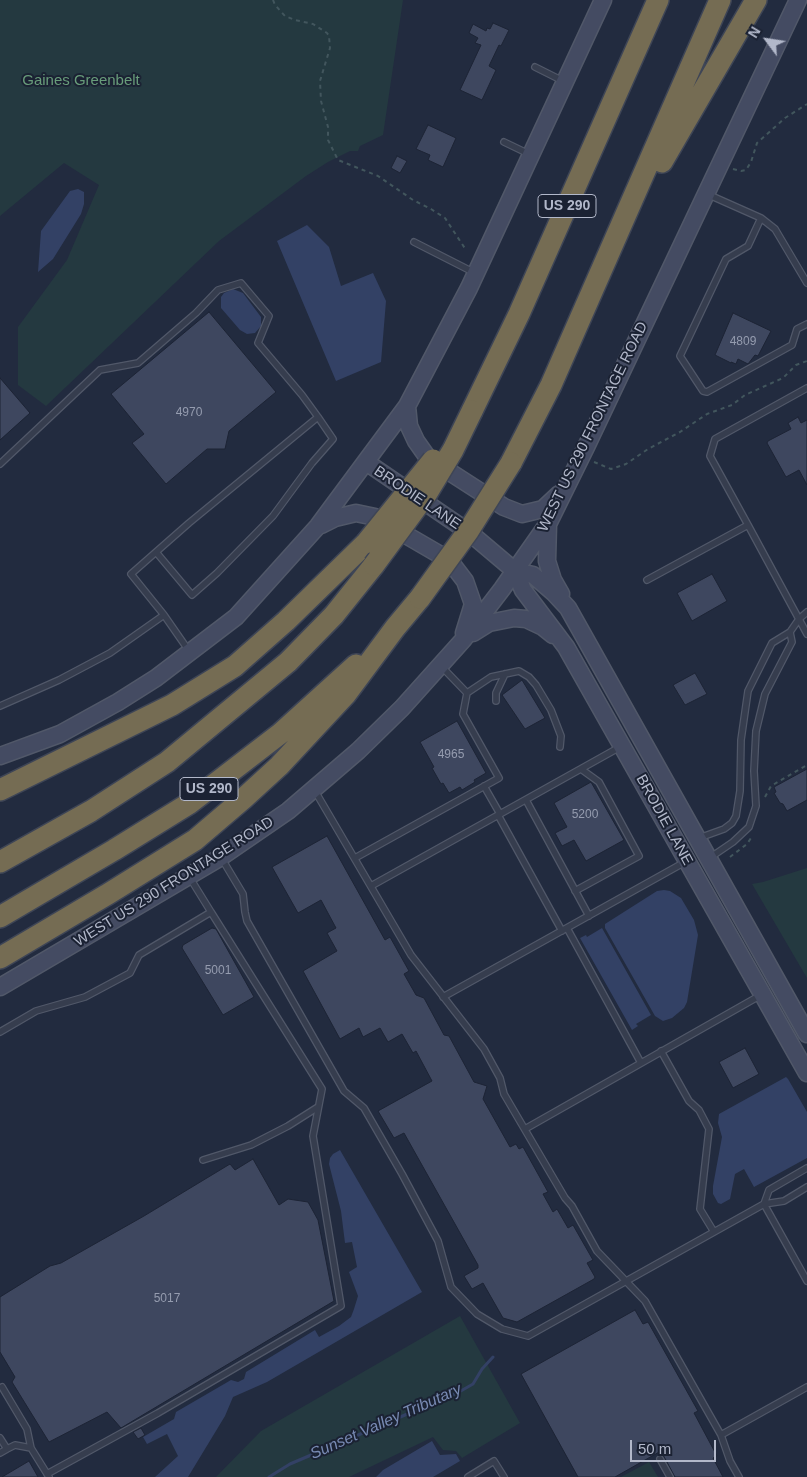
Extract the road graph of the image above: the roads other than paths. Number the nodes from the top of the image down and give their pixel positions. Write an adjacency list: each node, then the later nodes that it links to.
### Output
1 (603, 0): 7 (main road)
2 (658, 0): 19 (highway, US 290)
3 (720, 0): 12 (highway, US 290)
4 (756, 0): 12 (highway)
5 (798, 0): 10 (main road, WEST US 290 FRONTAGE ROAD)
6 (536, 67): 7 (lane)
7 (565, 82): 9 (main road)
8 (504, 142): 9 (lane)
9 (531, 155): 14 (main road)
10 (706, 194): 11 (lane); 23 (main road, WEST US 290 FRONTAGE ROAD)
11 (761, 218): 15 (lane); 16 (lane)
12 (619, 233): 34 (highway, US 290, bridge)
13 (414, 242): 14 (lane)
14 (476, 273): 18 (main road)
15 (807, 283)
16 (807, 324)
17 (807, 388): 25 (lane)
18 (407, 406): 21 (main road); 23 (main road)
19 (472, 411): 51 (highway, bridge); 59 (highway, US 290, bridge)
20 (318, 417): 22 (lane); 27 (lane); 27 (lane)
21 (366, 462): 26 (main road); 28 (main road, BRODIE LANE)
22 (0, 464)
23 (567, 486): 24 (main road, WEST US 290 FRONTAGE ROAD)
24 (549, 522): 28 (main road, WEST US 290 FRONTAGE ROAD); 30 (main road)
25 (748, 525): 29 (lane); 33 (lane)
26 (318, 526): 37 (main road); 39 (main road)
27 (156, 552): 32 (lane)
28 (515, 571): 30 (main road, BRODIE LANE); 37 (main road, WEST US 290 FRONTAGE ROAD); 38 (main road, BRODIE LANE)
29 (647, 580)
30 (568, 608): 54 (main road, BRODIE LANE)
31 (807, 612): 33 (lane)
32 (164, 615): 39 (lane); 44 (lane)
33 (799, 619): 35 (lane); 36 (lane)
34 (395, 628): 65 (highway, US 290); 68 (highway)
35 (790, 632): 54 (lane); 57 (lane)
36 (807, 634)
37 (462, 640): 38 (main road); 40 (main road, WEST US 290 FRONTAGE ROAD)
38 (566, 647): 45 (main road, BRODIE LANE)
39 (190, 653): 47 (main road)
40 (440, 665): 42 (lane); 50 (main road, WEST US 290 FRONTAGE ROAD)
41 (504, 674): 42 (lane); 43 (lane); 46 (lane)
42 (467, 693): 49 (lane)
43 (496, 701)
44 (0, 706)
45 (622, 746): 48 (lane); 58 (main road, BRODIE LANE)
46 (560, 747)
47 (0, 756)
48 (581, 769): 52 (lane); 62 (lane)
49 (484, 786): 53 (lane); 56 (lane)
50 (314, 789): 55 (main road, WEST US 290 FRONTAGE ROAD); 56 (lane)
51 (0, 790)
52 (526, 800): 53 (lane); 62 (lane)
53 (499, 815): 61 (lane); 67 (lane)
54 (697, 839): 57 (main road, BRODIE LANE)
55 (221, 857): 60 (main road, WEST US 290 FRONTAGE ROAD); 86 (lane)
56 (355, 858): 61 (lane)
57 (708, 859): 66 (main road, BRODIE LANE)
58 (687, 861): 64 (lane); 66 (main road); 70 (main road, BRODIE LANE)
59 (0, 862)
60 (189, 876): 63 (lane); 69 (main road, WEST US 290 FRONTAGE ROAD)
61 (371, 886): 71 (lane)
62 (575, 891): 64 (lane)
63 (212, 912): 73 (lane); 78 (lane)
64 (589, 916): 67 (lane)
65 (0, 917)
66 (746, 926): 72 (main road, BRODIE LANE)
67 (564, 930): 71 (lane); 76 (lane)
68 (0, 958)
69 (0, 987)
70 (761, 995): 75 (lane); 77 (main road, BRODIE LANE)
71 (443, 997): 79 (lane)
72 (803, 1017): 74 (main road, BRODIE LANE)
73 (0, 1032)
74 (807, 1034)
75 (661, 1051): 76 (lane); 84 (lane)
76 (641, 1063): 79 (lane)
77 (807, 1073)
78 (318, 1107): 80 (lane); 95 (lane)
79 (525, 1129): 86 (lane)
80 (203, 1160)
81 (807, 1168): 83 (lane)
82 (807, 1187): 83 (lane)
83 (764, 1204): 84 (lane); 85 (lane)
84 (714, 1232): 86 (lane)
85 (807, 1281)
86 (626, 1282): 89 (lane)
87 (2, 1387): 91 (lane)
88 (807, 1387): 89 (lane)
89 (721, 1435): 99 (lane)
90 (0, 1438): 92 (lane)
91 (31, 1448): 92 (lane); 95 (lane)
92 (7, 1449): 93 (lane)
93 (0, 1453)
94 (660, 1459): 98 (lane)
95 (48, 1476)
96 (468, 1477): 97 (lane)
97 (504, 1477)
98 (670, 1477)
99 (739, 1477)

